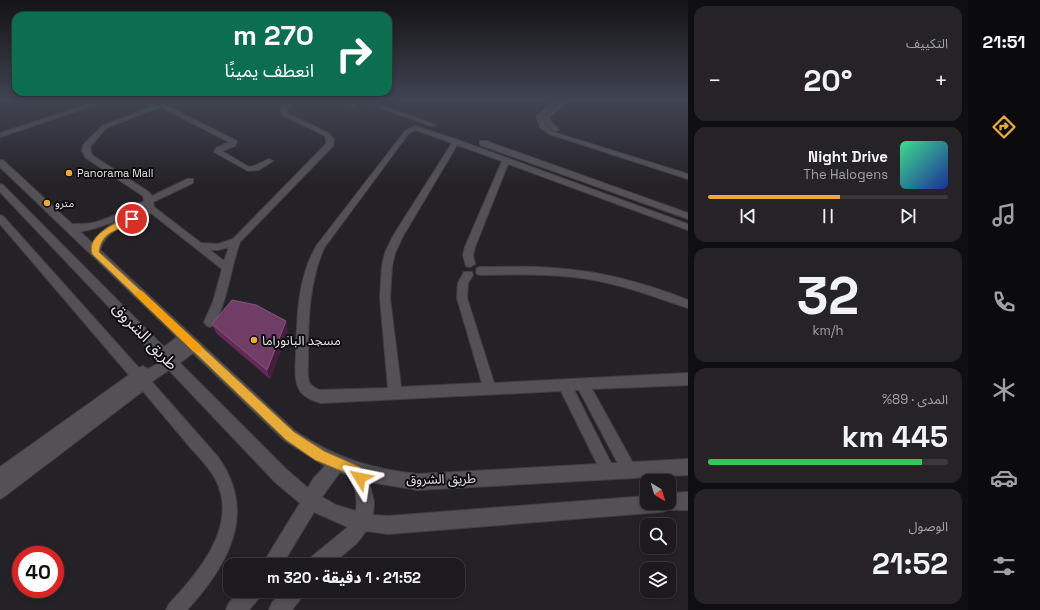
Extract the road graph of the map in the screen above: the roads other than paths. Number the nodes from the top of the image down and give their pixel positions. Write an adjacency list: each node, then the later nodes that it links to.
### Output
1 (21, 127): 8 (street)
2 (104, 127): 18 (street)
3 (206, 127): 11 (street)
4 (312, 127): 23 (street)
5 (439, 127): 19 (street)
6 (545, 127): 13 (street)
7 (553, 127): 13 (street)
8 (0, 135)
9 (456, 141): 10 (street); 37 (street); 37 (street)
10 (506, 160): 21 (street); 27 (street)
11 (269, 161)
12 (0, 162): 22 (street, طريق الشروق)
13 (676, 171): 14 (street); 15 (street)
14 (688, 173)
15 (688, 177)
16 (190, 181): 18 (street)
17 (0, 187): 31 (street, طريق الشروق)
18 (150, 204): 22 (street); 24 (street); 25 (street)
19 (688, 216)
20 (0, 218): 32 (street)
21 (688, 227)
22 (70, 228): 25 (street, طريق الشروق)
23 (236, 241): 24 (street); 26 (street)
24 (201, 246): 26 (street)
25 (95, 252): 30 (street, طريق الشروق)
26 (227, 268): 29 (street)
27 (469, 269): 28 (street); 36 (street)
28 (688, 304)
29 (210, 322)
30 (189, 341): 31 (street); 38 (street, طريق الشروق)
31 (167, 358): 32 (street); 45 (street, طريق الشروق)
32 (141, 378): 43 (street); 44 (street); 54 (street)
33 (688, 379): 34 (street)
34 (582, 384): 35 (street); 40 (street)
35 (565, 385): 36 (street); 42 (street)
36 (490, 389): 37 (street)
37 (395, 394)
38 (337, 464): 41 (street, طريق الشروق); 45 (street)
39 (688, 467): 40 (street, طريق الشروق)
40 (628, 470): 42 (street, طريق الشروق)
41 (355, 471): 42 (street, طريق الشروق); 49 (street)
42 (608, 471)
43 (0, 476)
44 (0, 491)
45 (310, 501): 49 (street, طريق الشروق); 50 (street)
46 (688, 501): 47 (street)
47 (676, 502)
48 (640, 505): 49 (street, طريق الشروق)
49 (361, 522): 51 (street)
50 (276, 558)
51 (325, 558)
52 (246, 598): 55 (street)
53 (288, 598): 56 (street)
54 (175, 610)
55 (236, 610)
56 (279, 610)

